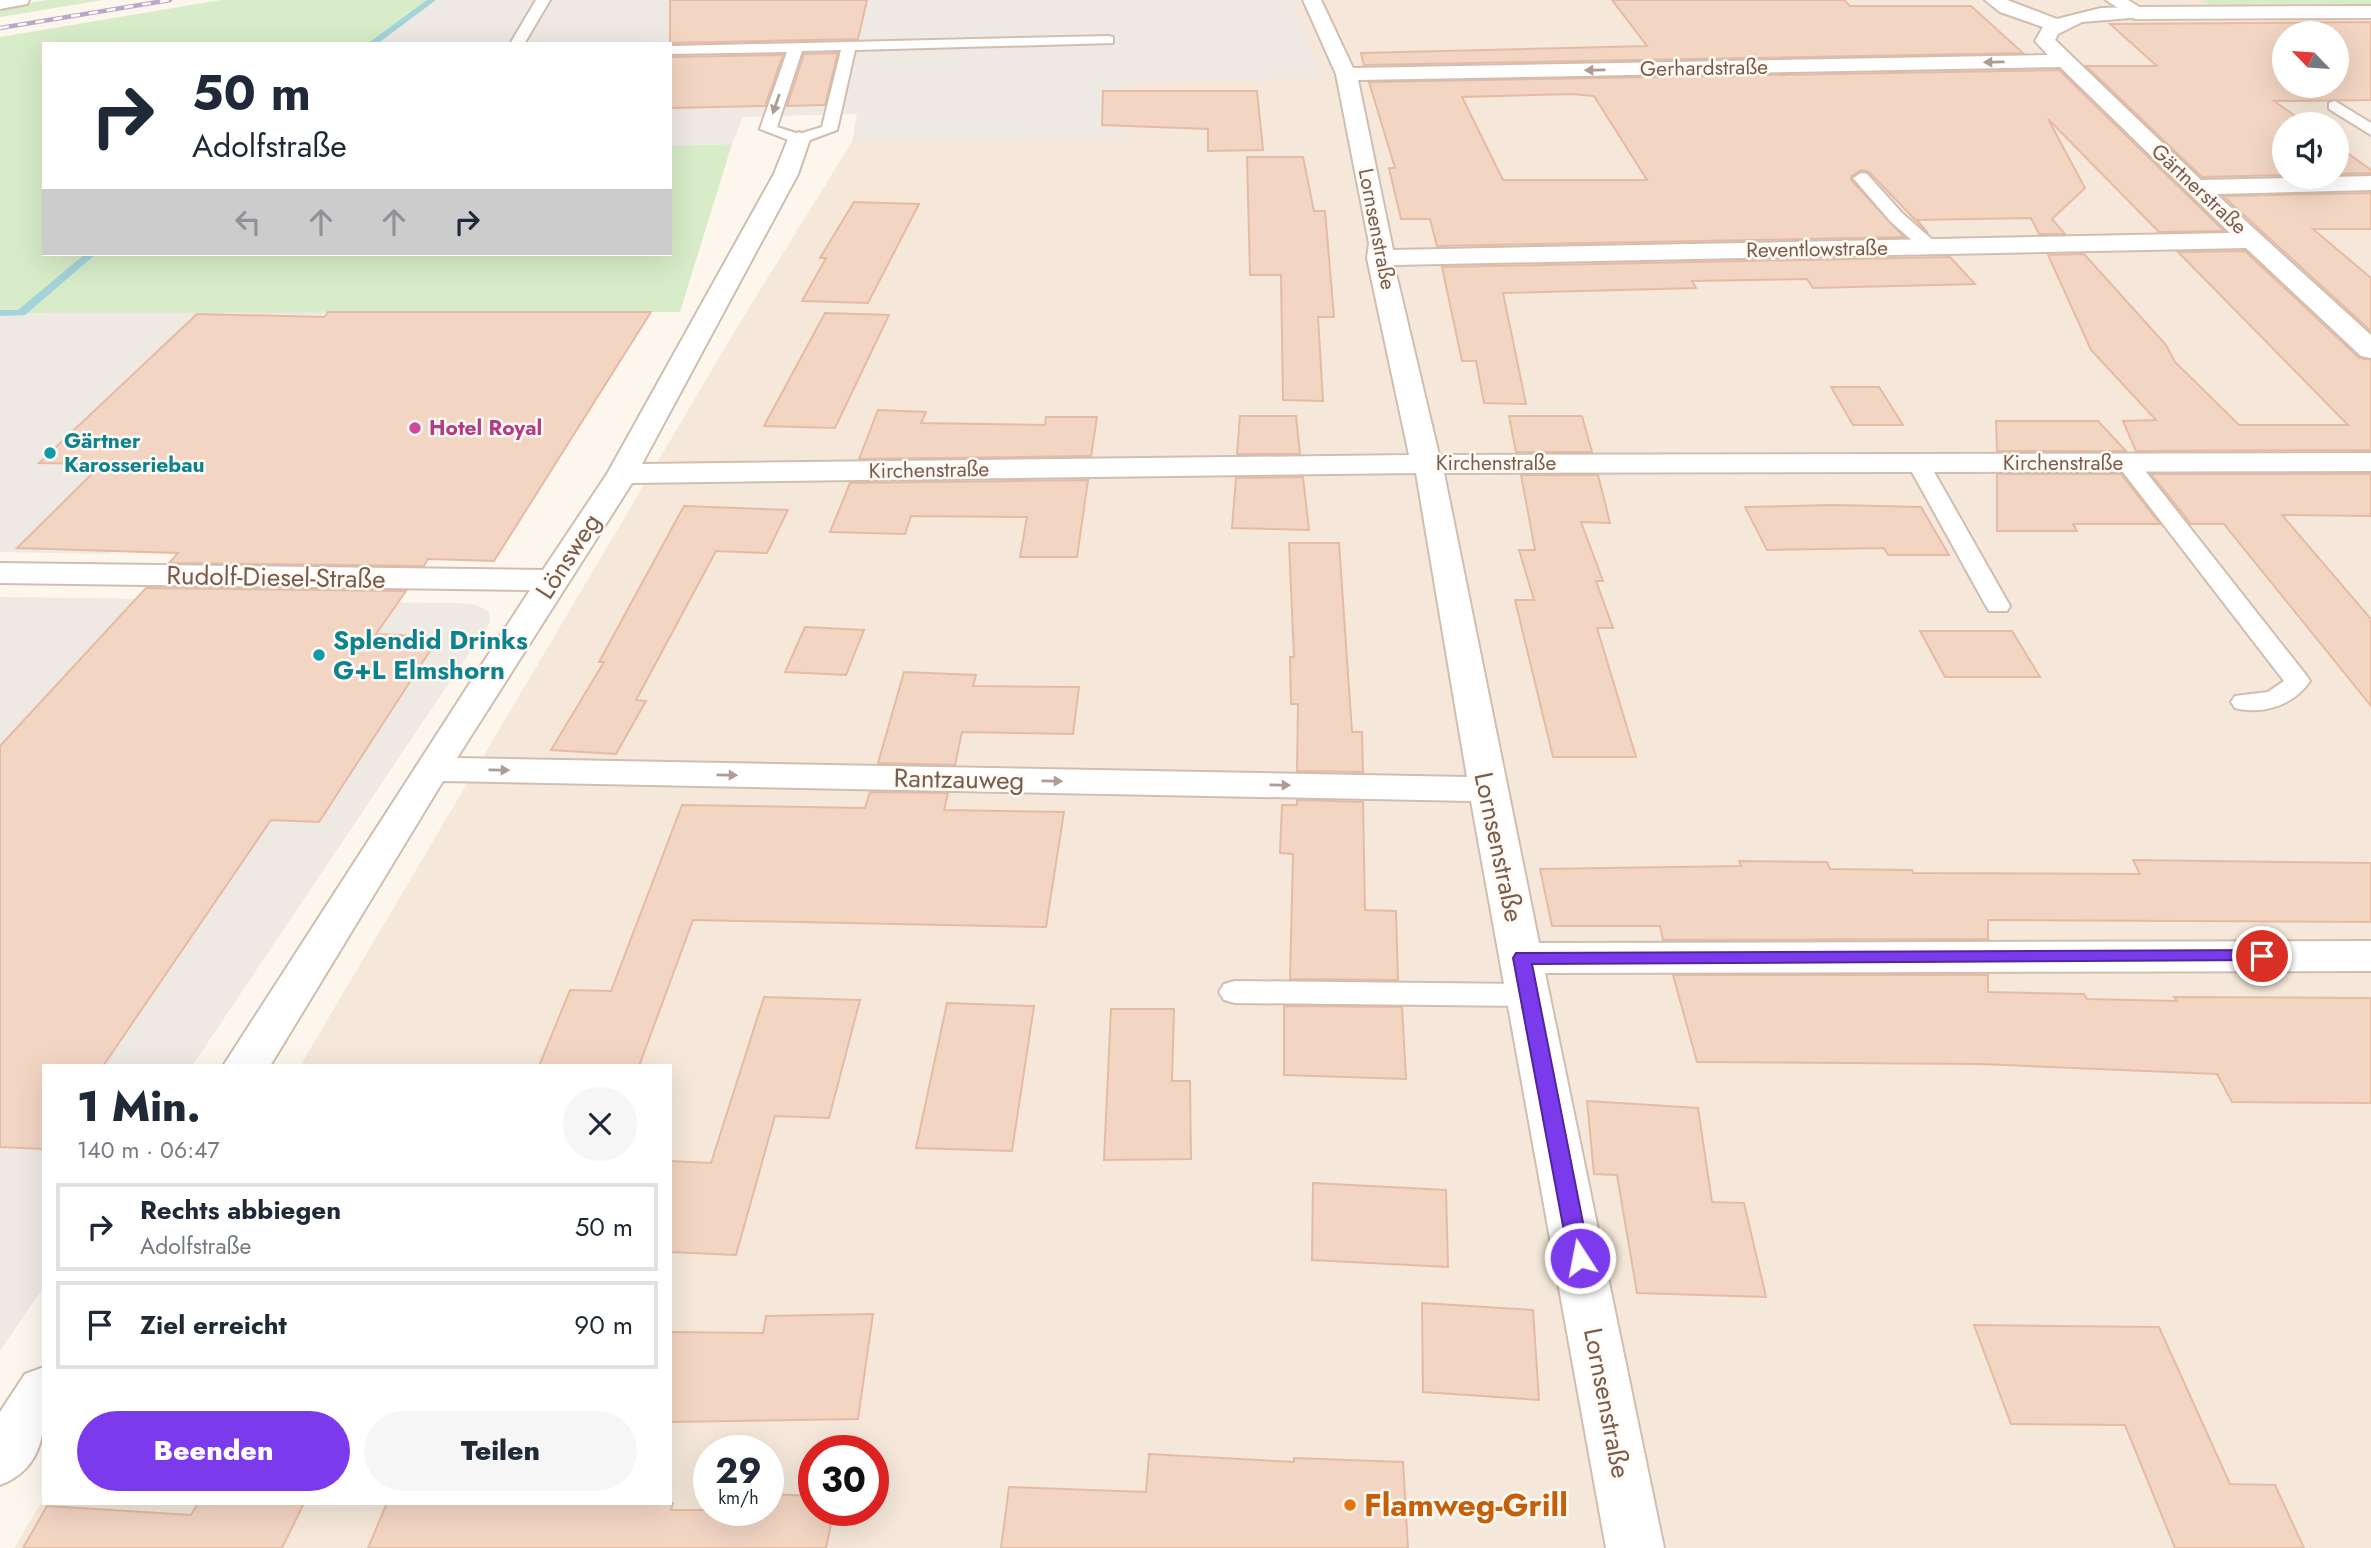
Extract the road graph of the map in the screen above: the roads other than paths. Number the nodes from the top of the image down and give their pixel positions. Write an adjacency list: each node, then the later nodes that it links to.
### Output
1 (20, 0): 6 (street)
2 (543, 0): 11 (lane)
3 (1312, 0): 16 (street, Lornsenstraße)
4 (1994, 0): 9 (street)
5 (2115, 0): 8 (street)
6 (0, 3)
7 (2371, 12): 8 (street)
8 (2135, 13): 9 (street)
9 (2057, 25): 15 (street, Gärtnerstraße)
10 (1108, 40): 12 (lane)
11 (518, 42)
12 (849, 46): 13 (lane); 19 (lane)
13 (796, 47): 14 (lane); 19 (lane, one-way to 19)
14 (672, 50)
15 (2063, 61): 16 (street, Gerhardstraße, one-way to 16); 22 (street, Gärtnerstraße)
16 (1346, 74): 25 (street, Lornsenstraße)
17 (2336, 106): 18 (lane)
18 (2371, 130)
19 (799, 139): 33 (street, Lönsweg)
20 (1861, 178): 24 (lane)
21 (2371, 183): 22 (street)
22 (2195, 187): 23 (street, Gärtnerstraße)
23 (2254, 240): 24 (street, Reventlowstraße); 27 (street, Gärtnerstraße)
24 (1929, 246): 25 (street, Reventlowstraße)
25 (1380, 258): 32 (street, Lornsenstraße)
26 (2371, 312): 27 (street)
27 (2332, 313): 28 (street, Gärtnerstraße)
28 (2371, 349)
29 (2371, 462): 31 (street, Kirchenstraße)
30 (1919, 463): 31 (street, Kirchenstraße); 32 (street, Kirchenstraße); 36 (lane)
31 (2127, 463): 37 (lane)
32 (1428, 469): 33 (street, Kirchenstraße); 39 (street, Lornsenstraße)
33 (622, 474): 35 (street, Lönsweg)
34 (0, 573): 35 (street, Rudolf-Diesel-Straße)
35 (552, 580): 38 (street, Lönsweg)
36 (1998, 606)
37 (2244, 702)
38 (431, 769): 39 (street, Rantzauweg, one-way to 39); 43 (street, Lönsweg)
39 (1486, 789): 41 (street, Lornsenstraße)
40 (2371, 956): 41 (street)
41 (1526, 976): 42 (lane); 46 (street, Lornsenstraße)
42 (1235, 992)
43 (247, 1064)
44 (42, 1393): 45 (street)
45 (0, 1460)
46 (1635, 1548)

